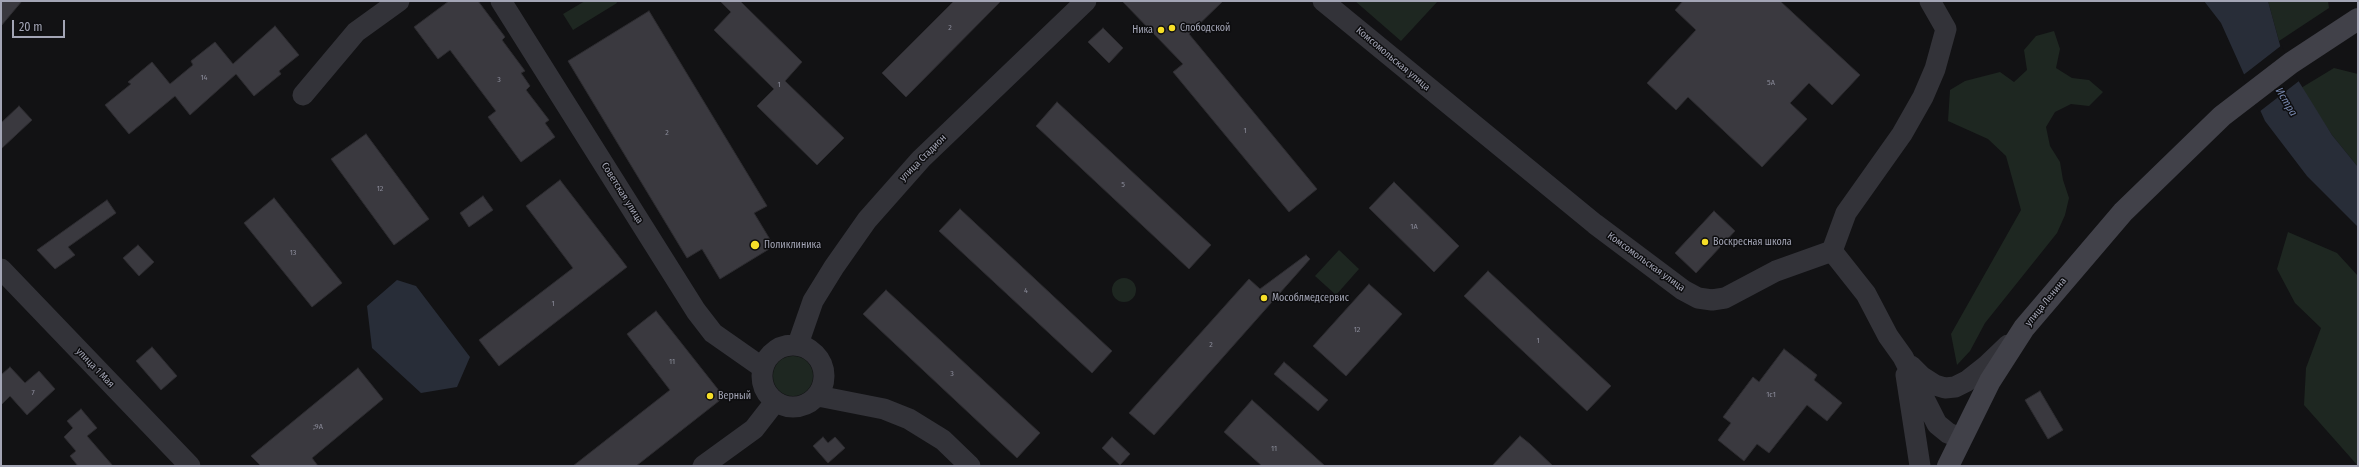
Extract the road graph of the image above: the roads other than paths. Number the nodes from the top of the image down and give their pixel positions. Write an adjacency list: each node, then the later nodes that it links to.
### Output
1 (399, 1): 7 (street)
2 (501, 1): 13 (street, Советская улица)
3 (1086, 1): 11 (street, улица Стадион)
4 (1323, 1): 8 (street, Комсомольская улица)
5 (1930, 1): 8 (street)
6 (2358, 19): 10 (main road, улица Ленина)
7 (303, 95)
8 (1832, 251): 12 (street)
9 (1, 269): 17 (street, улица 1 Мая)
10 (2024, 328): 12 (street); 16 (main road, улица Ленина)
11 (798, 344): 13 (street); 14 (street)
12 (1903, 357): 16 (street); 20 (street)
13 (763, 368): 15 (street)
14 (818, 396): 15 (street); 19 (street)
15 (775, 402): 18 (street)
16 (1960, 438): 21 (main road, улица Ленина)
17 (190, 466)
18 (703, 466)
19 (970, 466)
20 (1920, 466)
21 (1948, 466)

